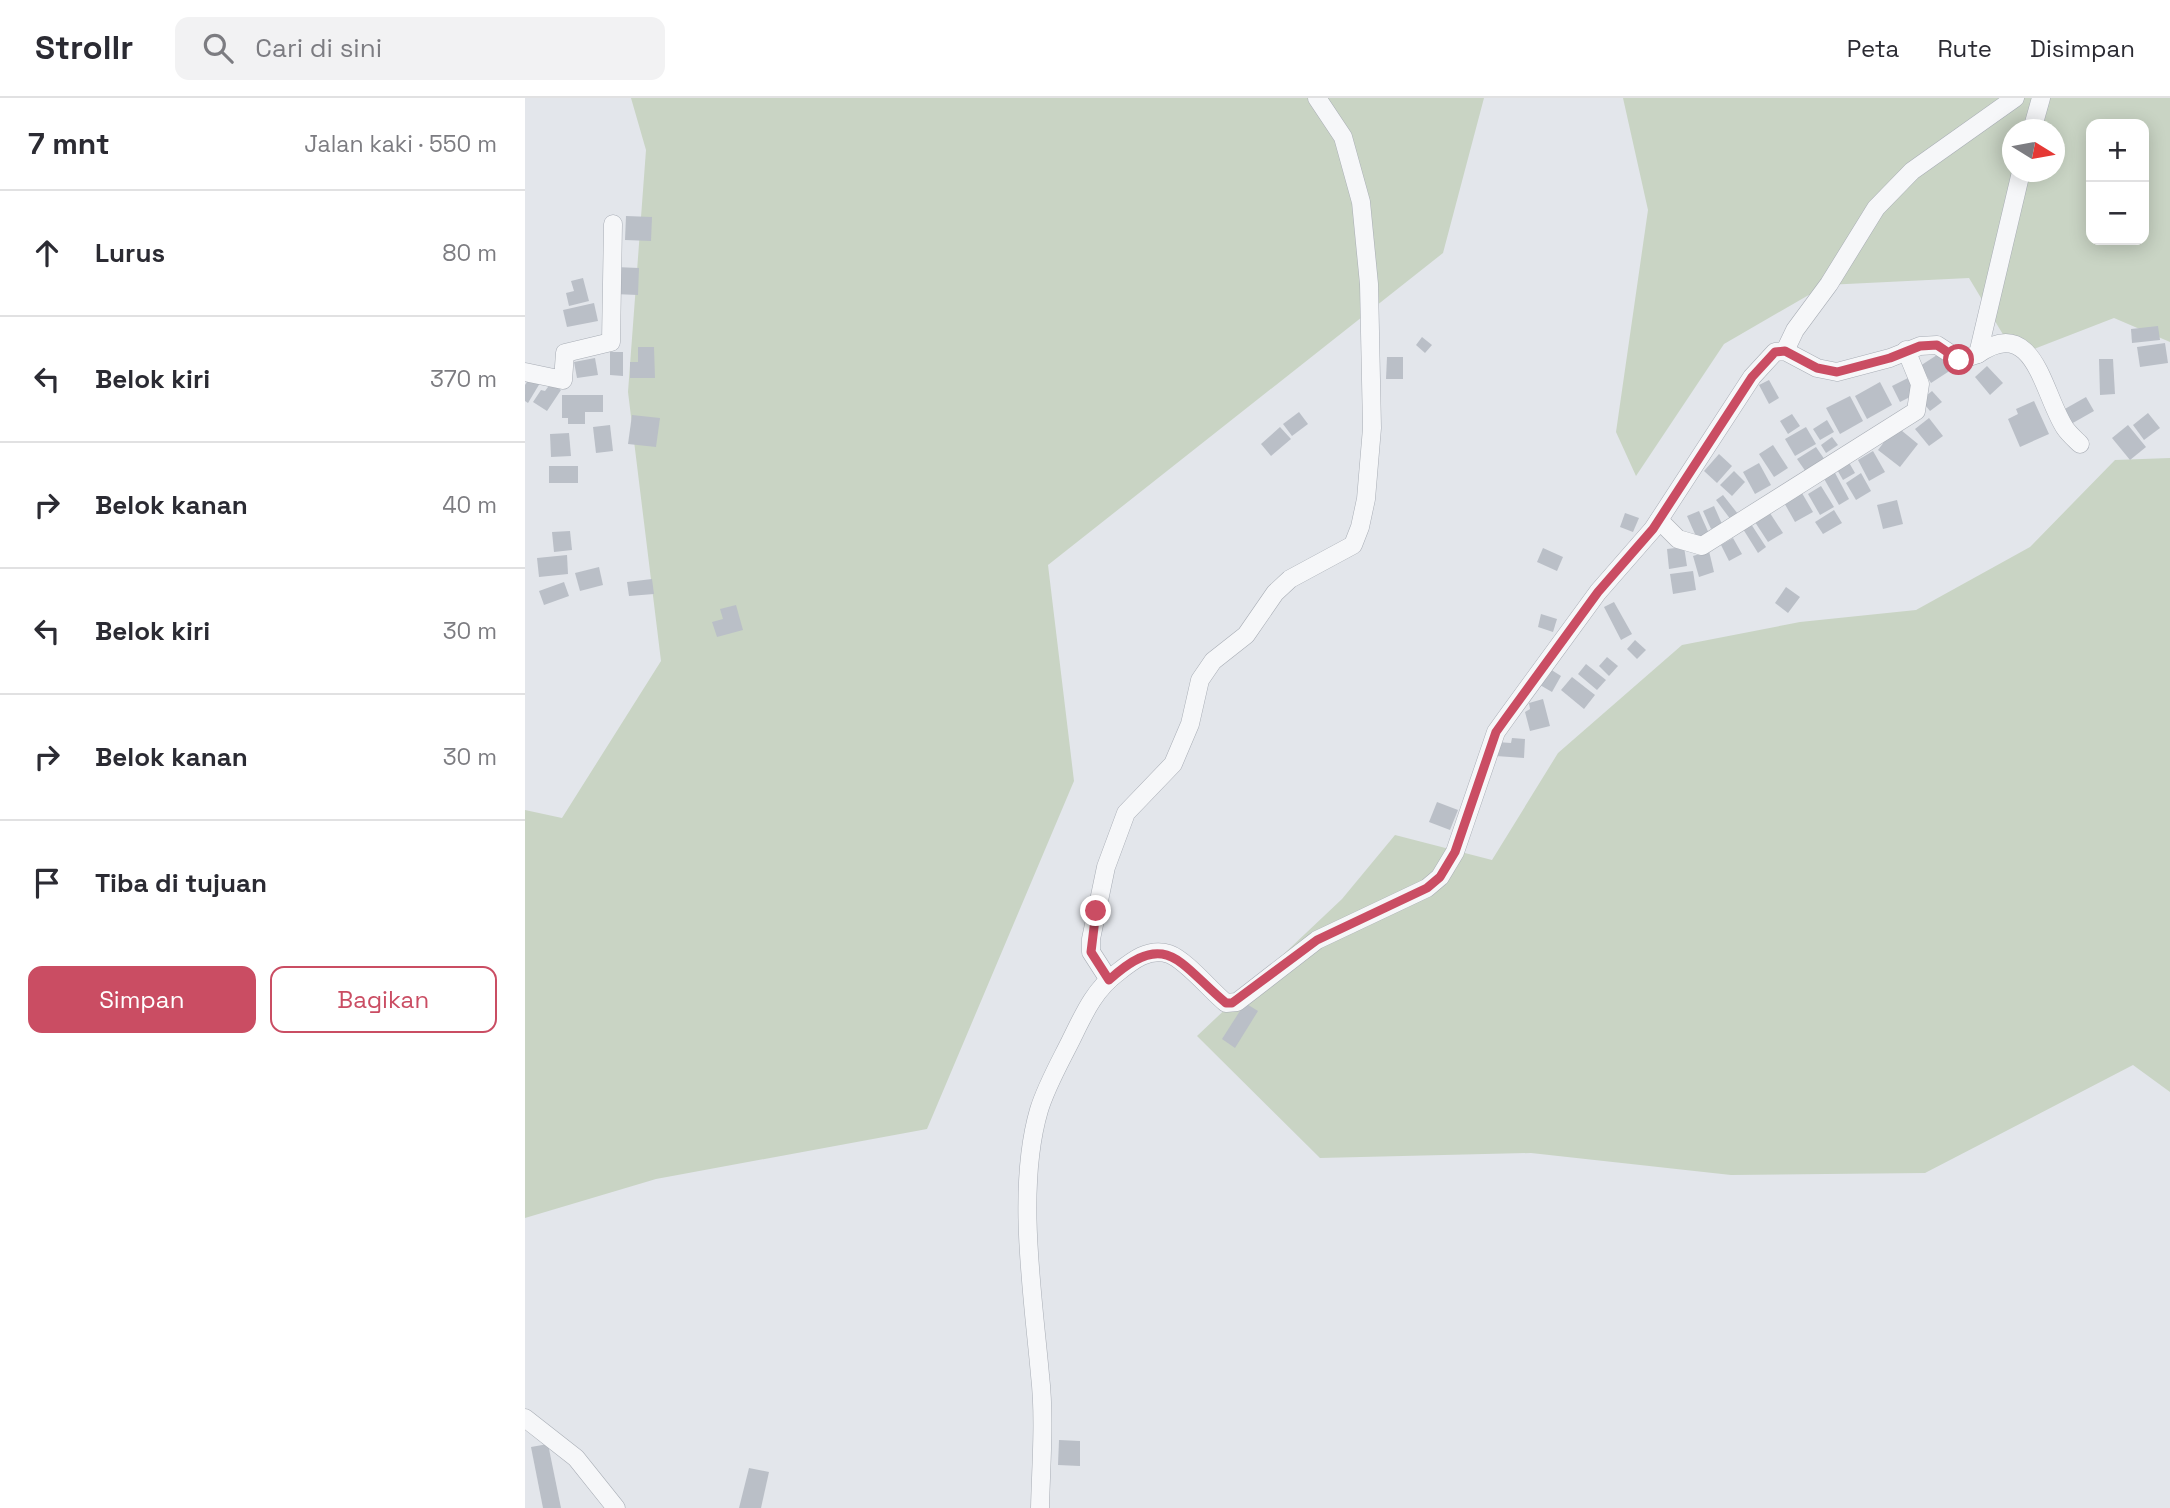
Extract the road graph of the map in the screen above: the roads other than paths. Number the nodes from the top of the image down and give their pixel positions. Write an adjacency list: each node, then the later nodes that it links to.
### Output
1 (1317, 98): 13 (street)
2 (2015, 98): 8 (street)
3 (2041, 98): 4 (street)
4 (2035, 119)
5 (2019, 182): 9 (street)
6 (613, 224): 10 (street)
7 (1906, 350): 8 (street); 9 (street); 12 (street)
8 (1785, 351): 12 (street)
9 (1978, 354): 11 (street)
10 (525, 372)
11 (2080, 444)
12 (1659, 520): 13 (street)
13 (1109, 980): 16 (street)
14 (525, 1418): 15 (street)
15 (616, 1508)
16 (1040, 1508)

